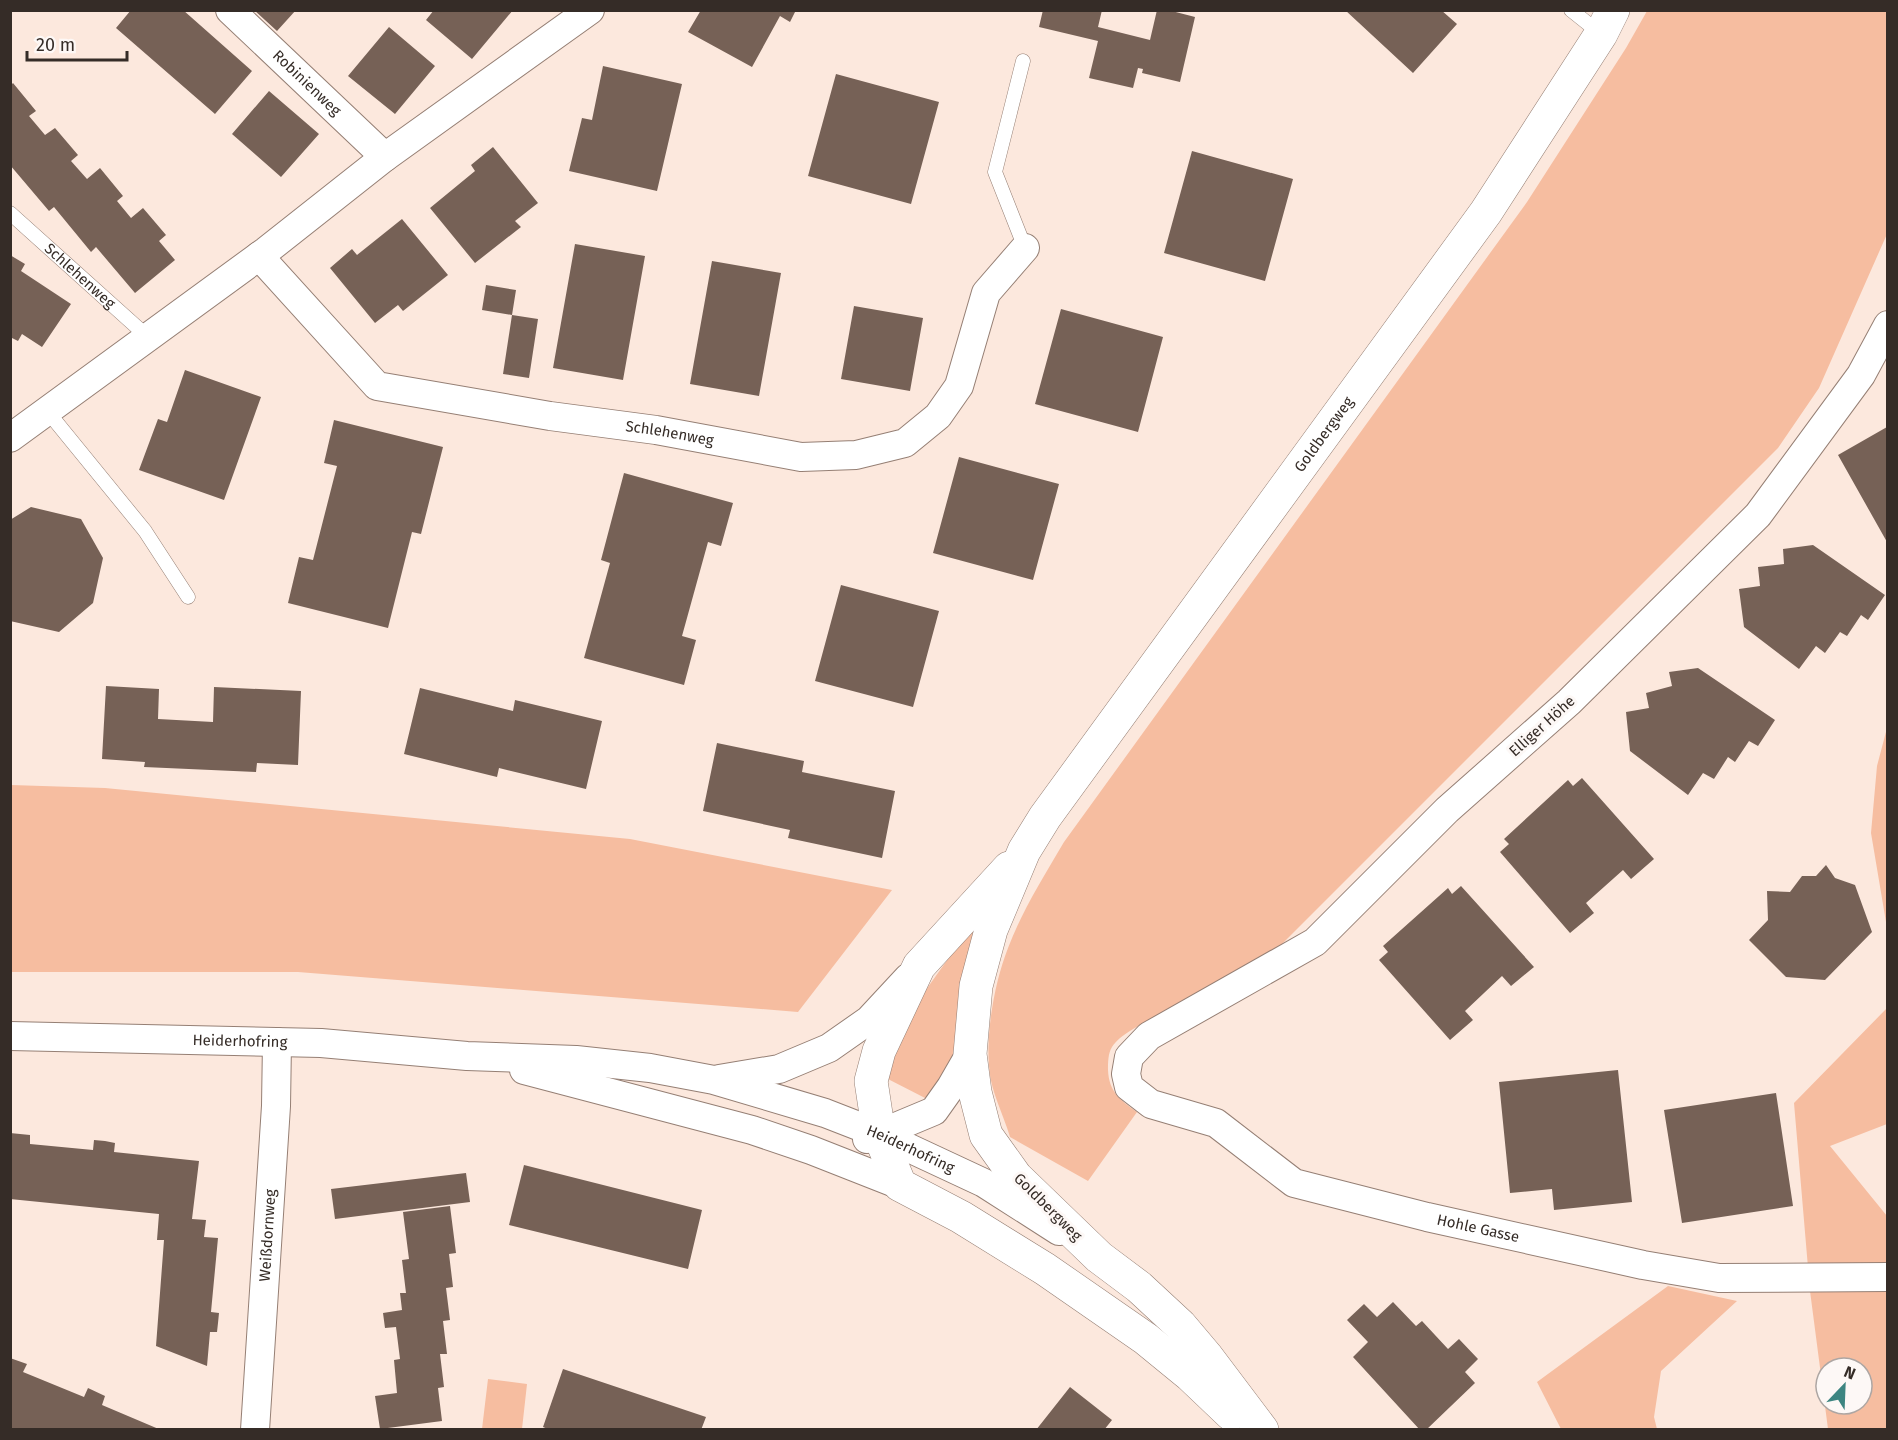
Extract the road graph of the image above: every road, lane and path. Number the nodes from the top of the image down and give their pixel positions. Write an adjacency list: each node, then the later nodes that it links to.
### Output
1 (230, 10): 6 (street, Robinienweg)
2 (590, 10): 6 (street)
3 (1570, 10): 4 (lane)
4 (1607, 22): 15 (street, Goldbergweg)
5 (1023, 61): 8 (lane)
6 (385, 157): 9 (street)
7 (10, 213): 11 (lane, Schlehenweg)
8 (1025, 248): 9 (street, Schlehenweg)
9 (259, 256): 11 (street)
10 (1887, 325): 21 (street, Elliger Höhe)
11 (149, 338): 12 (street)
12 (48, 412): 13 (street); 14 (lane)
13 (10, 438)
14 (188, 597)
15 (1024, 851): 16 (street, Goldbergweg); 19 (street, Goldbergweg)
16 (919, 966): 22 (street, Goldbergweg); 23 (street, Goldbergweg)
17 (10, 1036): 18 (street, Heiderhofring)
18 (277, 1042): 20 (street, Heiderhofring); 28 (street, Weißdornweg)
19 (970, 1054): 23 (street, Goldbergweg); 26 (street, Goldbergweg)
20 (467, 1056): 22 (street, Heiderhofring); 24 (street, Heiderhofring)
21 (1129, 1057): 27 (street, Hohle Gasse)
22 (714, 1080): 23 (street, Heiderhofring)
23 (879, 1134): 24 (street, Goldbergweg); 25 (street, Goldbergweg); 26 (street, Heiderhofring)
24 (827, 1156): 25 (street, Heiderhofring)
25 (900, 1185): 29 (street, Heiderhofring)
26 (1099, 1257): 30 (street, Heiderhofring)
27 (1887, 1277)
28 (255, 1430)
29 (1247, 1430)
30 (1262, 1430)

